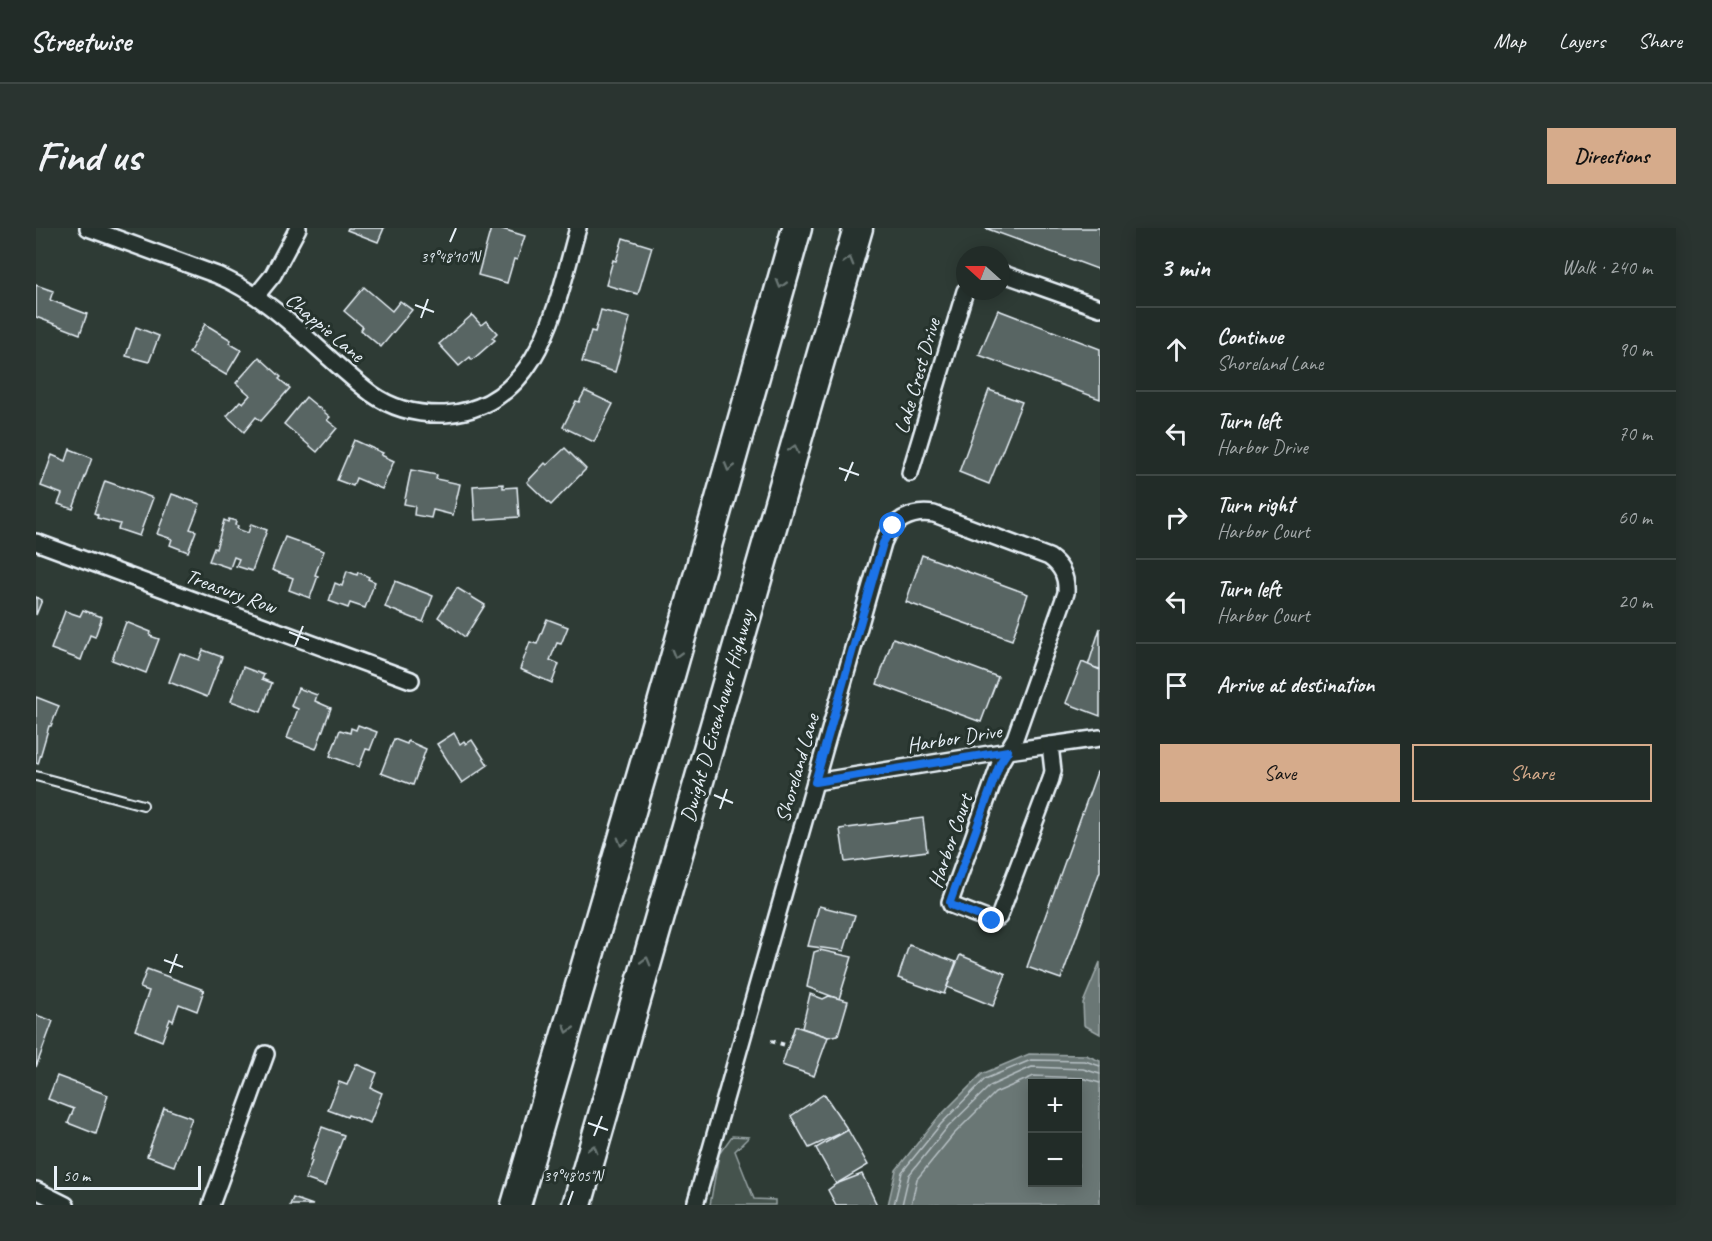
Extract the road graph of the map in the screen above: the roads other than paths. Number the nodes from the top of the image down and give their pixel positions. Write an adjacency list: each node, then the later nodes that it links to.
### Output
1 (88, 228): 7 (street, Chappie Lane)
2 (298, 228): 7 (street)
3 (578, 228): 7 (street, Chappie Lane)
4 (797, 228): 24 (highway, one-way to 24)
5 (858, 228): 25 (highway, Dwight D Eisenhower Highway, one-way to 5)
6 (1010, 276): 9 (street)
7 (256, 296)
8 (963, 300): 10 (street, Lake Crest Drive)
9 (1100, 308)
10 (910, 473)
11 (36, 542): 13 (street, Treasury Row)
12 (1063, 572): 16 (street, Harbor Court); 18 (street, Shoreland Lane)
13 (411, 680)
14 (1100, 738): 15 (street, Harbor Drive)
15 (1050, 745): 16 (street, Harbor Drive); 16 (street, Harbor Court)
16 (1008, 751): 18 (street, Harbor Drive)
17 (36, 776): 19 (lane)
18 (815, 782): 26 (street, Shoreland Lane)
19 (143, 805)
20 (266, 1054): 23 (street)
21 (36, 1190): 22 (street)
22 (66, 1205)
23 (211, 1205)
24 (516, 1205)
25 (577, 1205)
26 (695, 1205)

